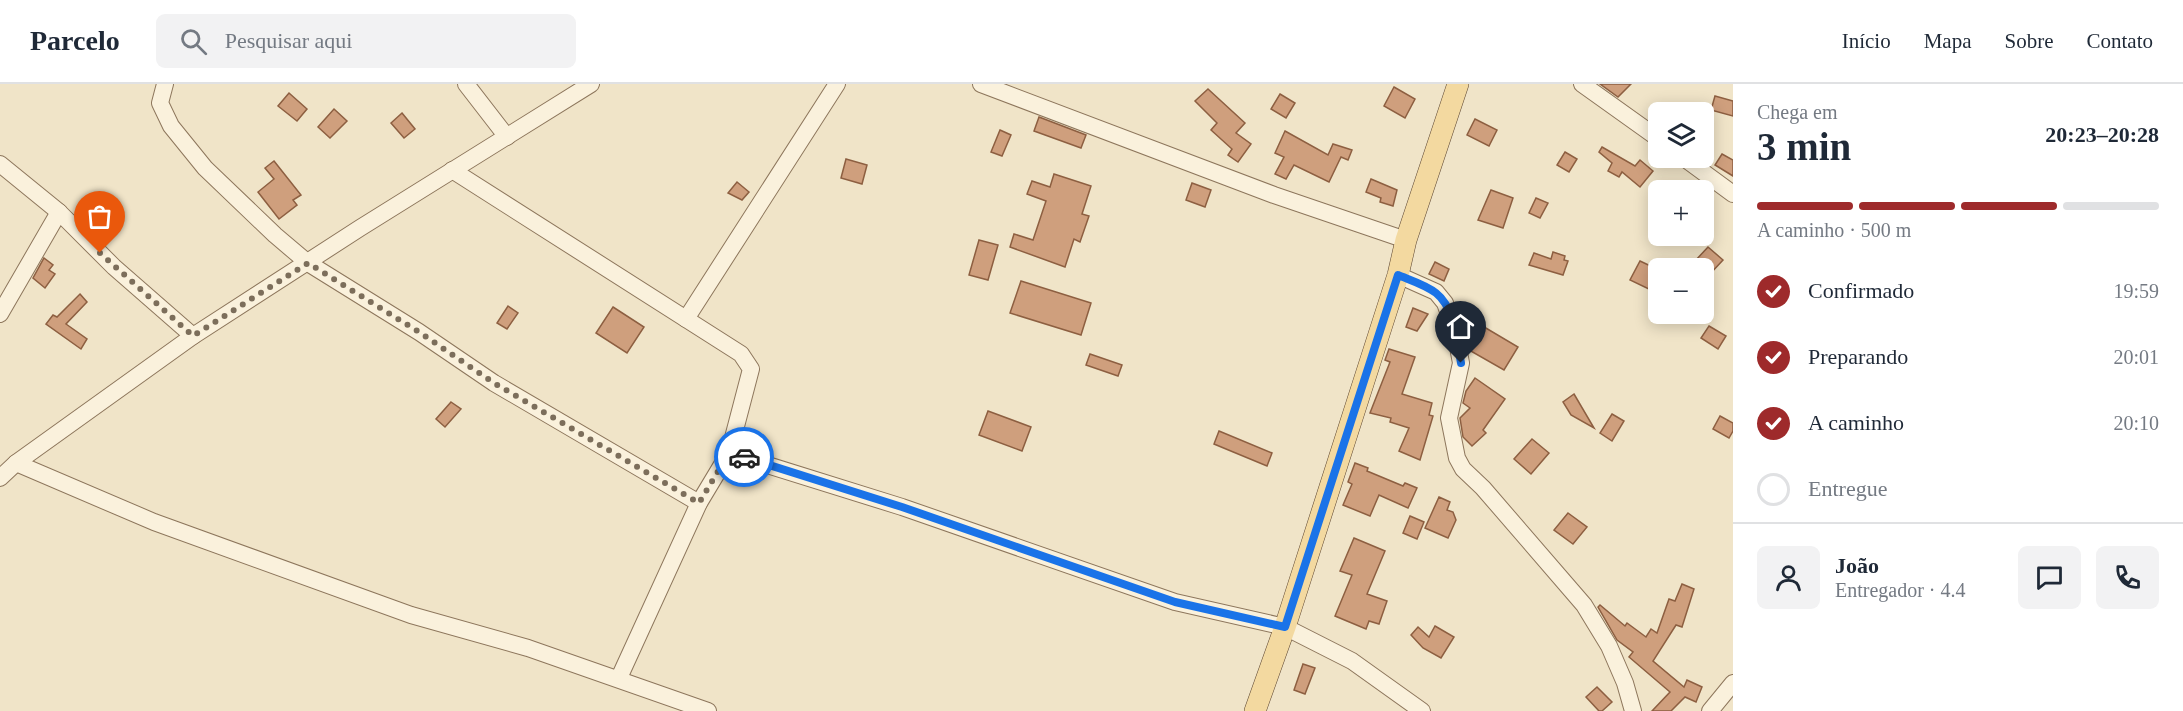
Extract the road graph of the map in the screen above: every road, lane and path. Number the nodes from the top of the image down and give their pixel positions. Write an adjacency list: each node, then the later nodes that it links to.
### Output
1 (165, 84): 16 (street)
2 (466, 84): 9 (street)
3 (591, 84): 9 (street)
4 (837, 84): 20 (street)
5 (981, 84): 15 (street)
6 (1458, 84): 15 (main road)
7 (1582, 84): 8 (street)
8 (1648, 131)
9 (507, 137): 12 (street)
10 (0, 164): 14 (street)
11 (1698, 168): 13 (street)
12 (452, 170): 16 (street); 20 (street)
13 (1733, 194)
14 (60, 212): 18 (street); 21 (street)
15 (1406, 240): 17 (main road)
16 (308, 263): 21 (street); 25 (street)
17 (1398, 275): 26 (main road); 32 (street)
18 (4, 295): 19 (street)
19 (0, 314)
20 (686, 320): 22 (street)
21 (193, 336): 23 (street)
22 (729, 453): 25 (street); 26 (street)
23 (16, 463): 24 (street); 27 (street)
24 (0, 478)
25 (699, 503): 27 (street)
26 (1285, 627): 30 (main road); 31 (street)
27 (619, 678): 29 (street)
28 (1733, 683): 33 (street)
29 (708, 711)
30 (1255, 711)
31 (1422, 711)
32 (1633, 711)
33 (1710, 711)

